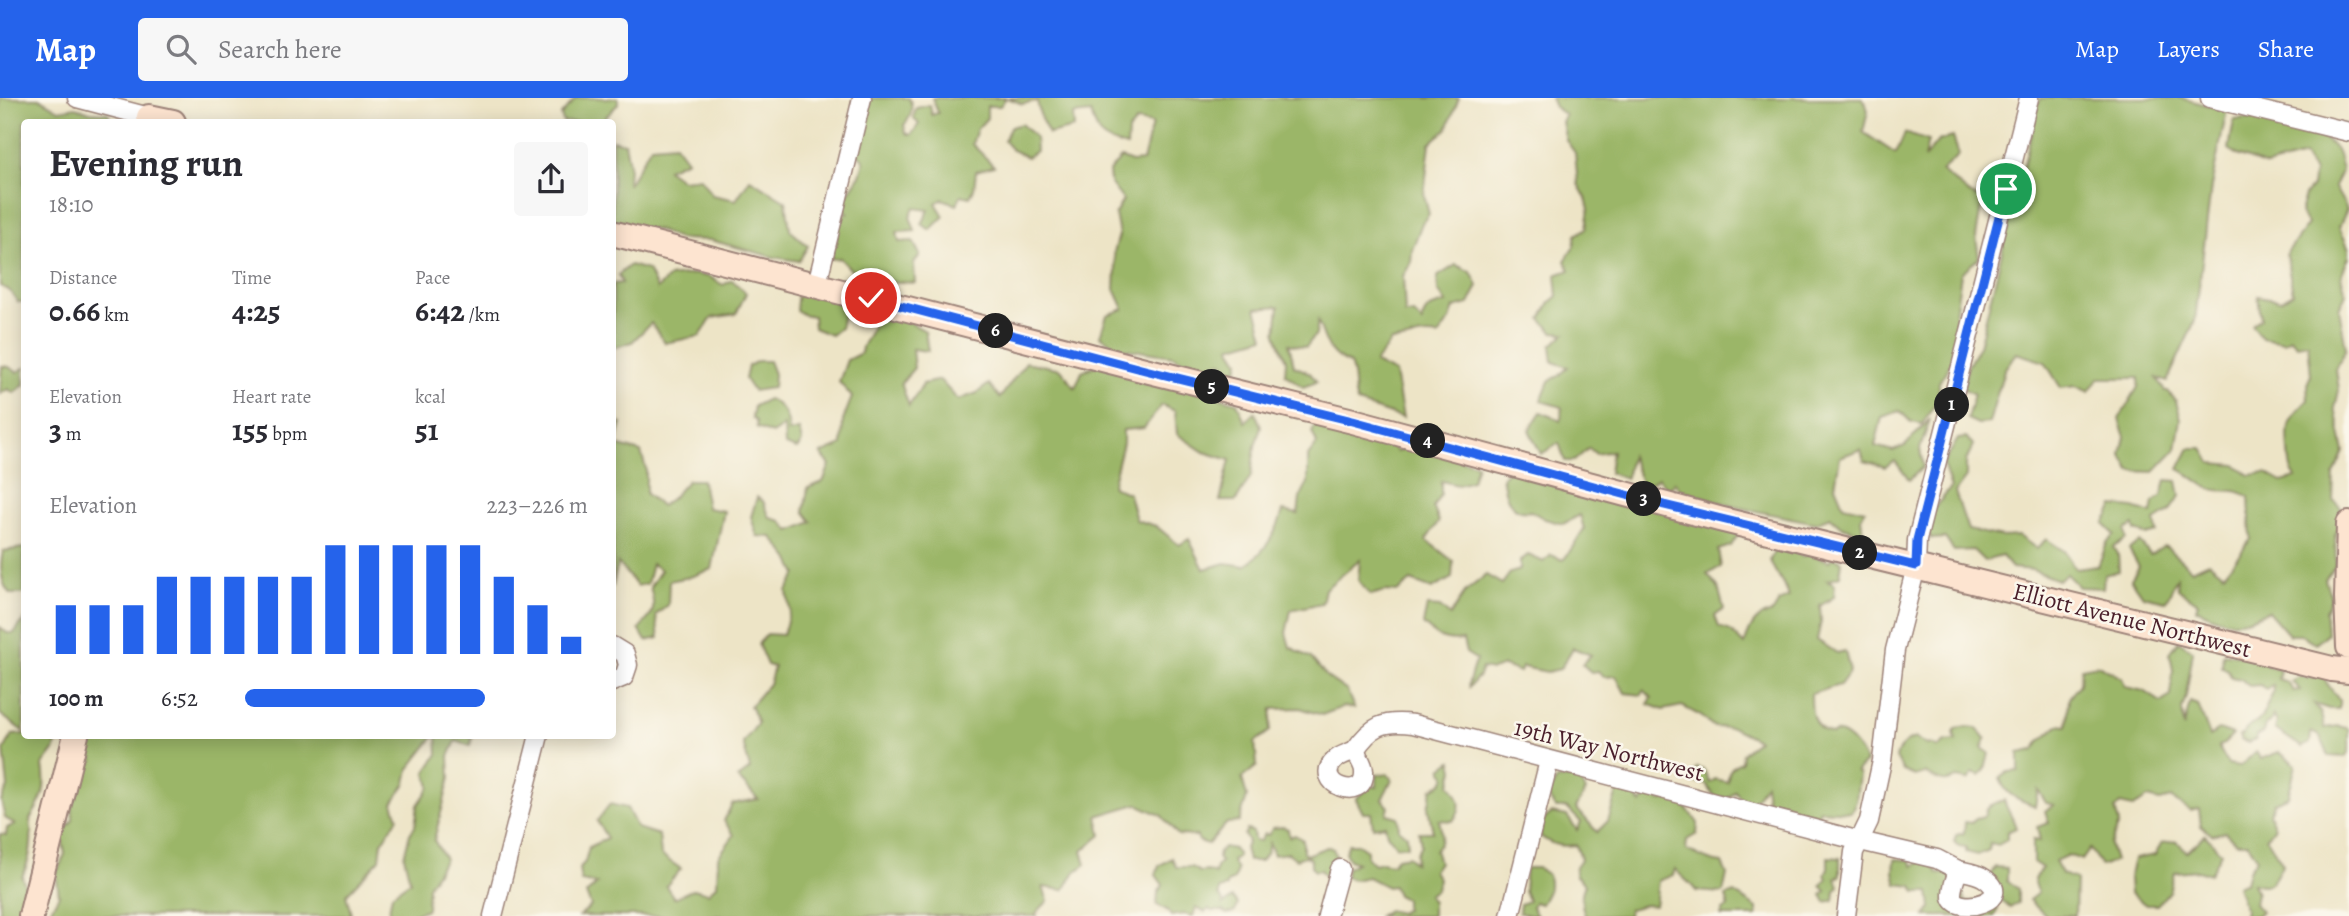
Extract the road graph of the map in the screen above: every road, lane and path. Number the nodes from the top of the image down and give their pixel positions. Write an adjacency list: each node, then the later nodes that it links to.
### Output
1 (76, 98): 5 (street)
2 (862, 98): 8 (street)
3 (2029, 98): 10 (street)
4 (2210, 98): 6 (street)
5 (149, 113)
6 (2349, 132)
7 (616, 234): 8 (street, Elliott Avenue Northwest)
8 (817, 284): 10 (street, Elliott Avenue Northwest)
9 (2349, 524): 11 (street)
10 (1916, 566): 13 (street, Elliott Avenue Northwest); 19 (street)
11 (2349, 647)
12 (616, 648): 14 (street)
13 (2349, 671)
14 (616, 680)
15 (75, 739): 22 (street)
16 (538, 739): 23 (street)
17 (1355, 750): 18 (street, 19th Way Northwest)
18 (1549, 761): 19 (street, 19th Way Northwest); 25 (street)
19 (1860, 841): 21 (street, 19th Way Northwest); 26 (street)
20 (1340, 869): 24 (street)
21 (1958, 870)
22 (31, 916)
23 (493, 916)
24 (1326, 916)
25 (1510, 916)
26 (1846, 916)

